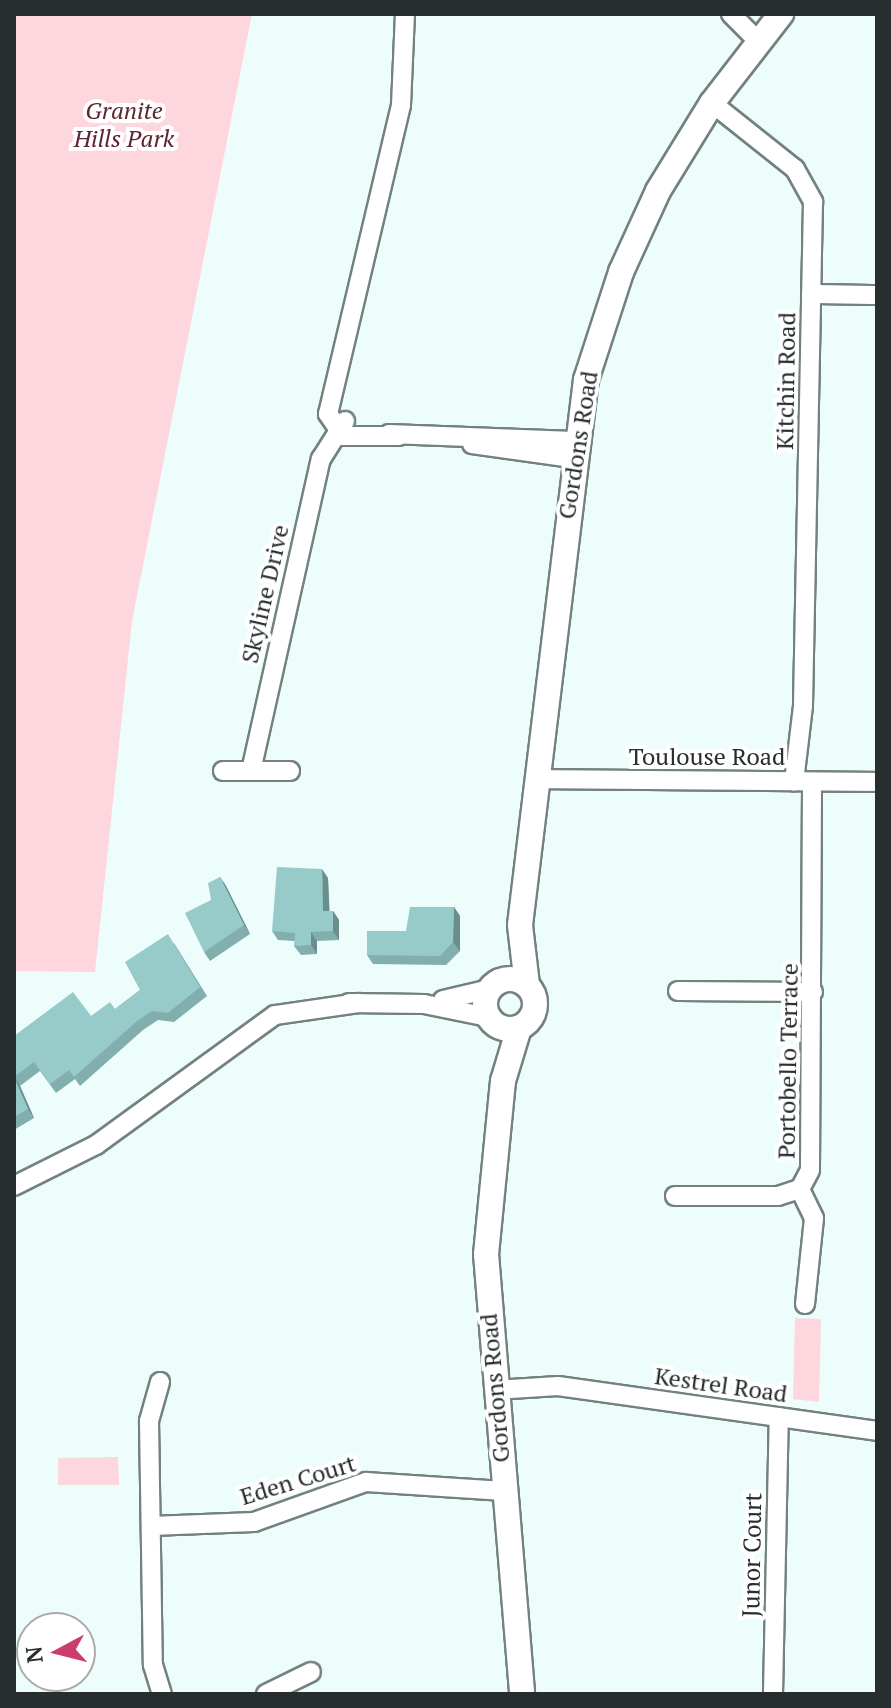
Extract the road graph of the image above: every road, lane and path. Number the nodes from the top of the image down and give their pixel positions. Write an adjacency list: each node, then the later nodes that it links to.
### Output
1 (405, 14): 8 (street, Skyline Drive)
2 (731, 14): 4 (street)
3 (739, 14): 4 (street)
4 (768, 29): 5 (street, Gordons Road)
5 (712, 103): 6 (street, Kitchin Road); 9 (street, Gordons Road)
6 (811, 294): 7 (street); 14 (street, Kitchin Road)
7 (877, 295)
8 (340, 426): 9 (street); 11 (street, Skyline Drive)
9 (573, 450): 13 (street, Gordons Road)
10 (223, 771): 11 (street)
11 (251, 771): 12 (street)
12 (290, 771)
13 (536, 779): 14 (street, Toulouse Road); 16 (street, Gordons Road)
14 (810, 782): 15 (street, Toulouse Road); 20 (street, Portobello Terrace)
15 (877, 782)
16 (520, 925): 17 (street, Gordons Road); 18 (street, Gordons Road)
17 (494, 985): 18 (street); 21 (street); 22 (street, Gordons Road)
18 (527, 985): 22 (street, Gordons Road)
19 (678, 991): 20 (street)
20 (813, 992): 24 (street, Portobello Terrace)
21 (424, 1004): 22 (street); 23 (street)
22 (501, 1023): 28 (street, Gordons Road)
23 (14, 1186)
24 (800, 1189): 25 (street); 26 (street, Portobello Terrace)
25 (675, 1196)
26 (805, 1304)
27 (160, 1382): 32 (street)
28 (494, 1383): 29 (street, Kestrel Road); 31 (street, Gordons Road)
29 (779, 1417): 30 (street, Kestrel Road); 38 (street, Junor Court)
30 (877, 1431)
31 (504, 1482): 32 (street, Eden Court); 37 (street, Gordons Road)
32 (151, 1526): 34 (street)
33 (311, 1672): 35 (street)
34 (152, 1686)
35 (287, 1689): 36 (street)
36 (266, 1694)
37 (522, 1694)
38 (773, 1694)

